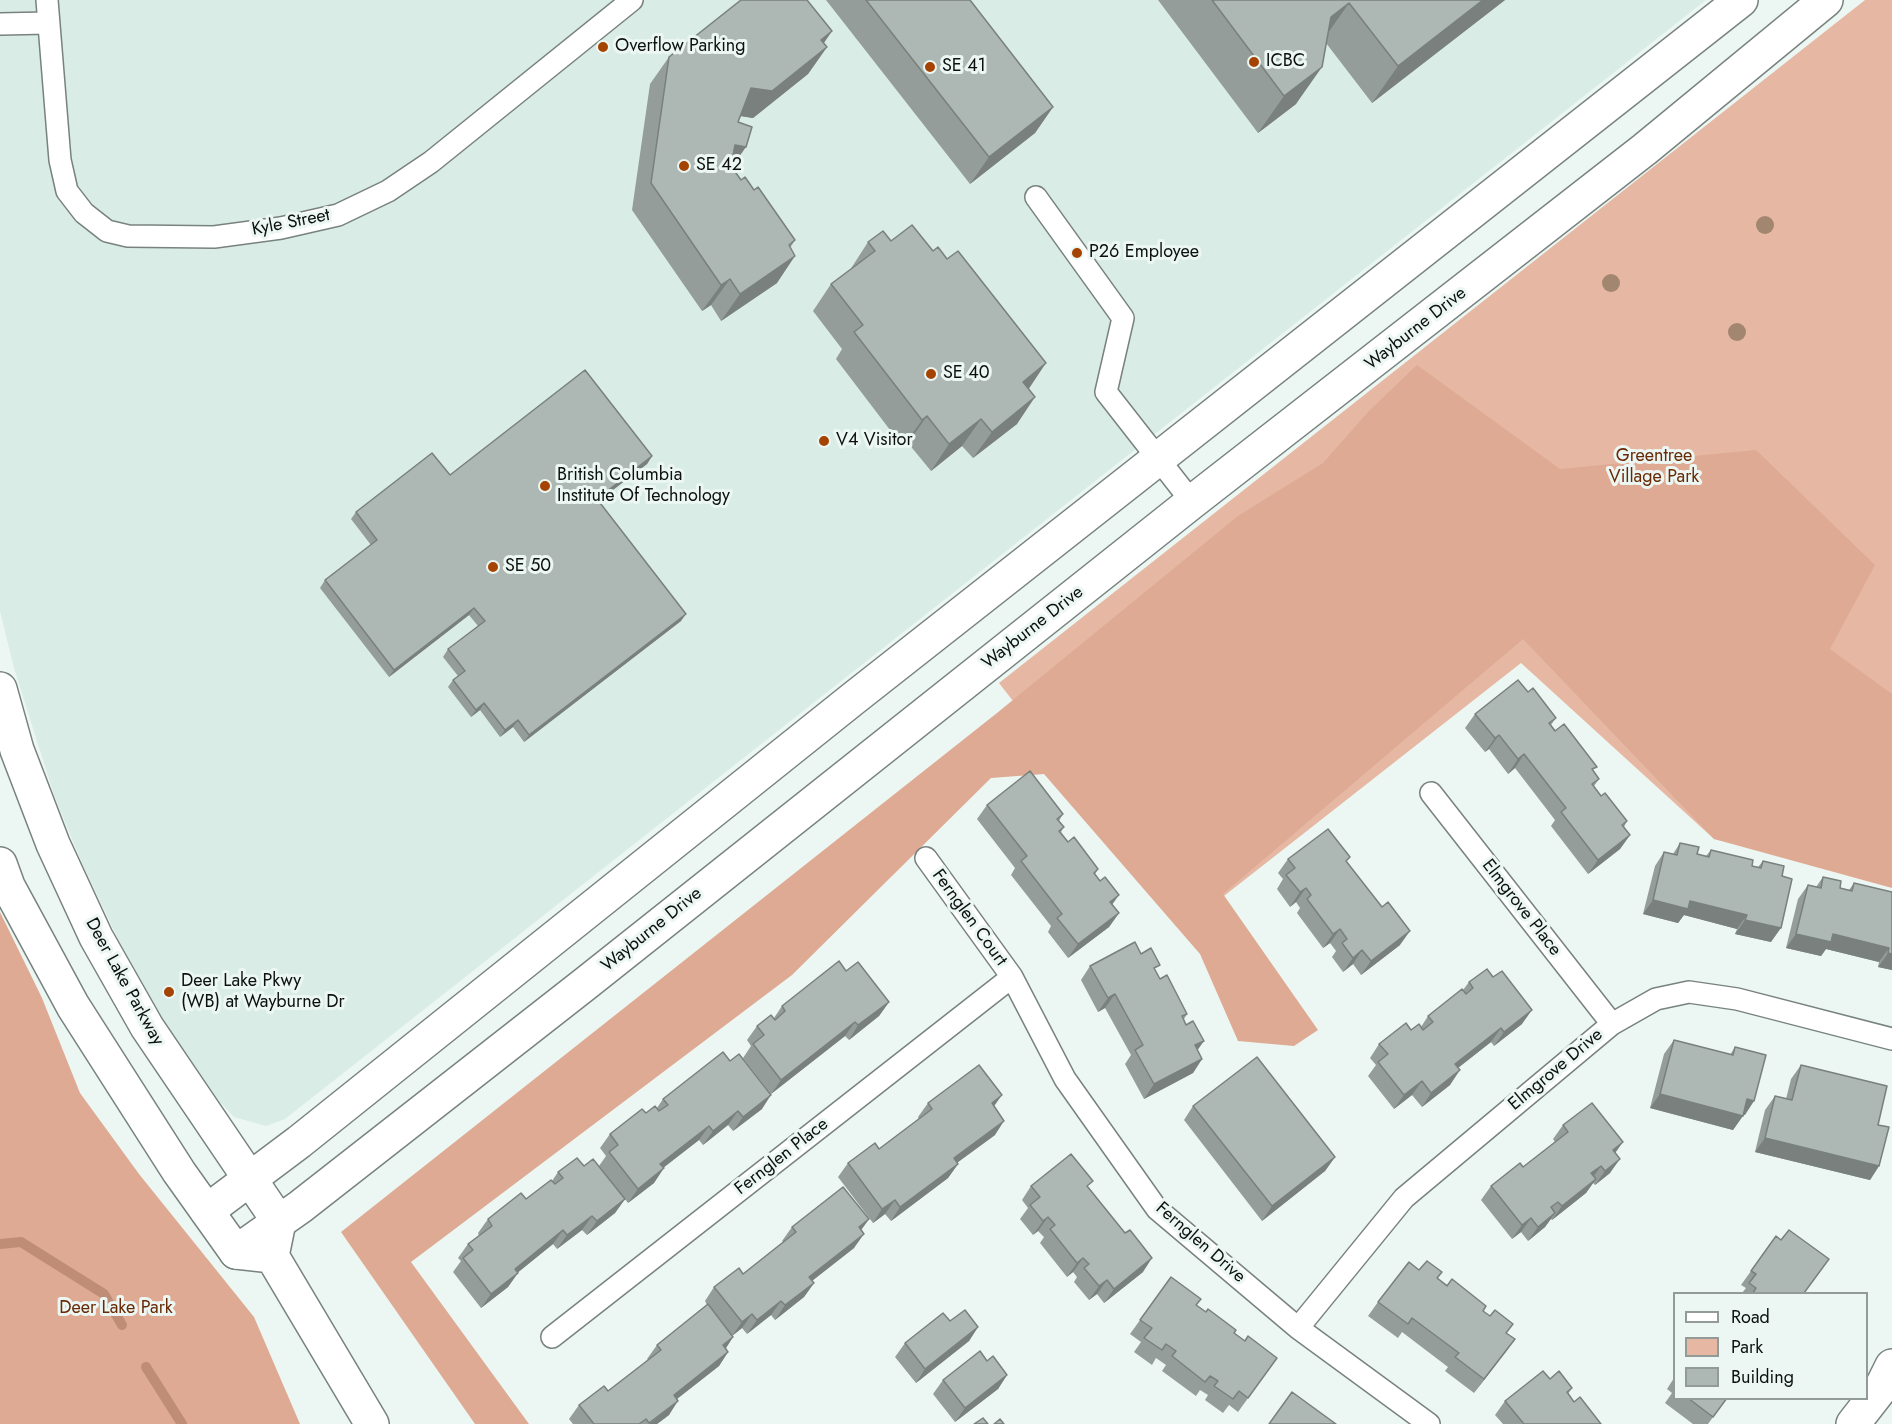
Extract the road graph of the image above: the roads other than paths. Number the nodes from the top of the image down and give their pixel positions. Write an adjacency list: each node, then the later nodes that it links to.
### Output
1 (47, 0): 5 (lane, Kyle Street)
2 (632, 0): 5 (lane, Kyle Street)
3 (1741, 0): 8 (street)
4 (1826, 0): 9 (street, Wayburne Drive)
5 (48, 23): 6 (lane)
6 (0, 24)
7 (1036, 197): 8 (lane)
8 (1157, 459): 9 (lane); 17 (street)
9 (1192, 502): 19 (street, Wayburne Drive)
10 (0, 688): 17 (street, Deer Lake Parkway)
11 (1431, 793): 15 (lane, Elmgrove Place)
12 (926, 858): 14 (lane, Fernglen Court)
13 (0, 864): 18 (street)
14 (1012, 977): 22 (lane, Fernglen Drive); 23 (lane, Fernglen Place)
15 (1612, 1024): 16 (lane, Elmgrove Drive); 22 (lane, Elmgrove Drive)
16 (1892, 1039)
17 (249, 1179): 18 (street); 19 (street, Deer Lake Parkway)
18 (207, 1211): 20 (street)
19 (279, 1222): 20 (street, Wayburne Drive); 21 (street)
20 (236, 1252): 21 (street)
21 (272, 1256): 25 (street)
22 (1298, 1328): 26 (lane, Fernglen Drive)
23 (552, 1336)
24 (1892, 1366): 27 (street)
25 (372, 1424)
26 (1429, 1424)
27 (1853, 1424)

